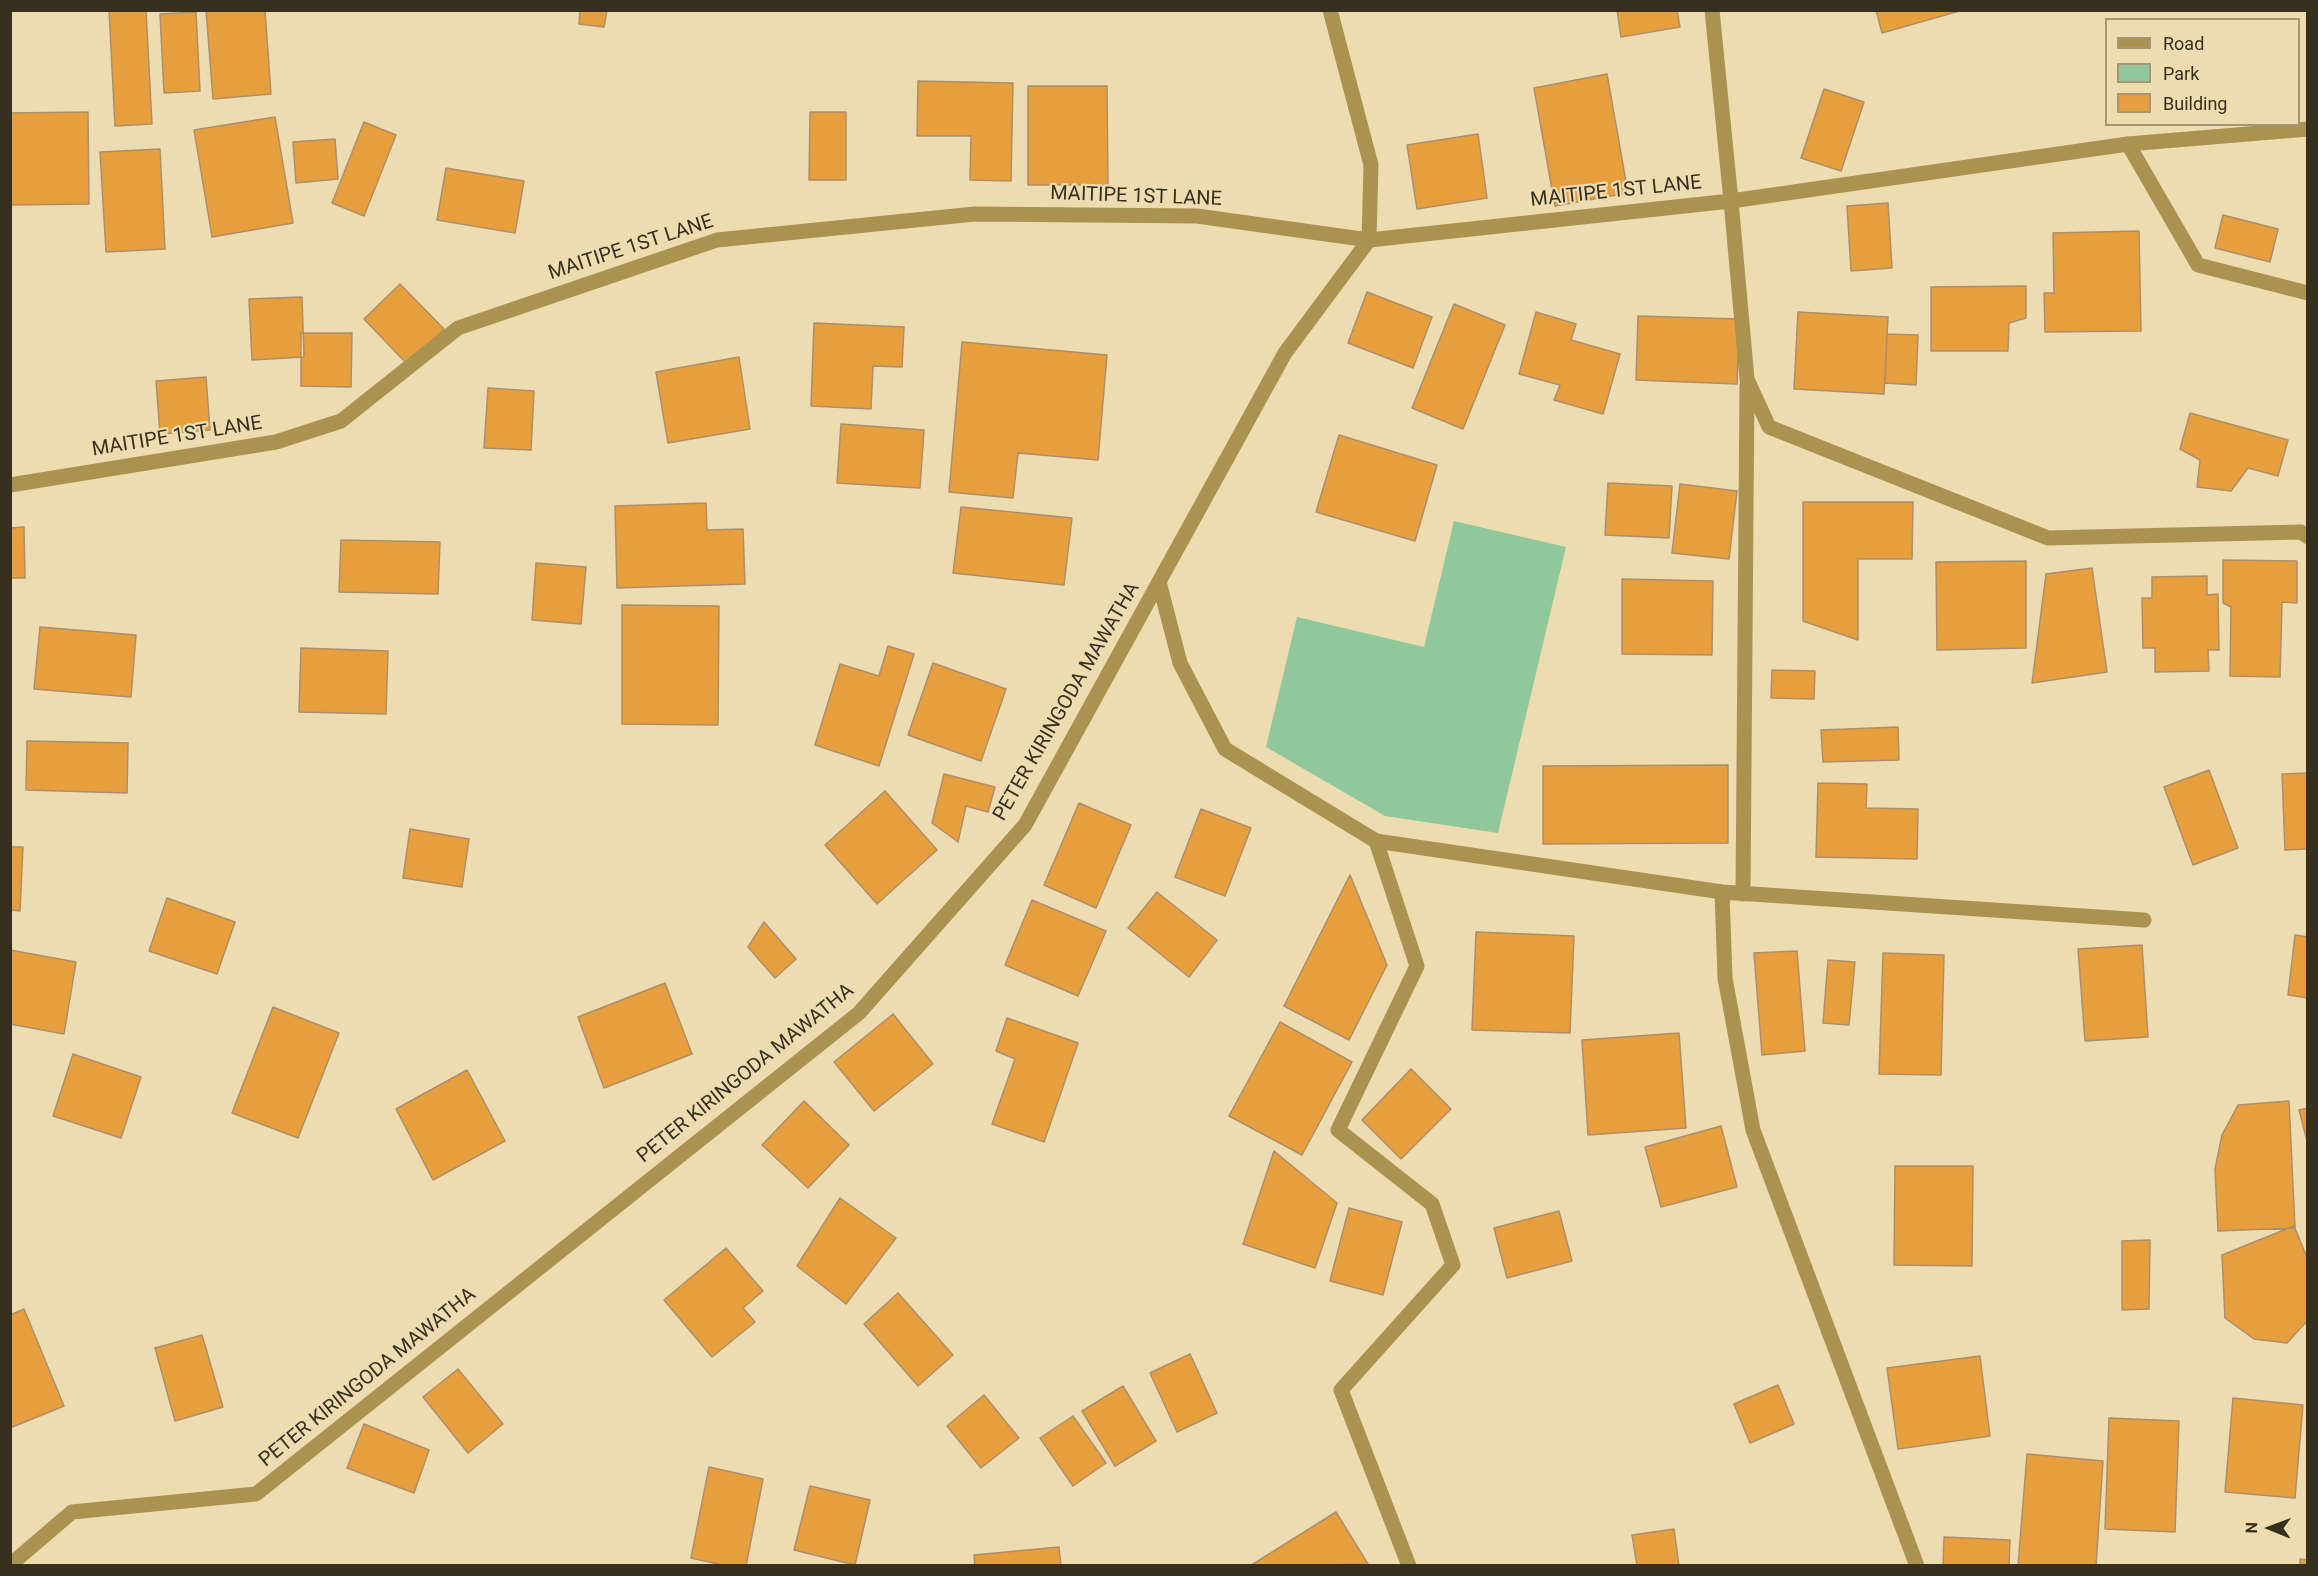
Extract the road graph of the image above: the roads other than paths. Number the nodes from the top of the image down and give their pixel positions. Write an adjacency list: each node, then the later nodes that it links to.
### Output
1 (1330, 10): 6 (street)
2 (1712, 10): 5 (street)
3 (2307, 129): 4 (street, MAITIPE 1ST LANE)
4 (2128, 144): 5 (street, MAITIPE 1ST LANE); 7 (street)
5 (1731, 201): 6 (street, MAITIPE 1ST LANE); 8 (street)
6 (1369, 240): 9 (street, MAITIPE 1ST LANE); 11 (street, PETER KIRINGODA MAWATHA)
7 (2307, 293)
8 (1747, 379): 10 (street); 14 (street)
9 (10, 485)
10 (2307, 537)
11 (1159, 582): 12 (street); 16 (street, PETER KIRINGODA MAWATHA)
12 (1376, 841): 13 (street); 17 (street)
13 (1722, 892): 14 (street); 18 (street)
14 (1743, 894): 15 (street)
15 (2144, 920)
16 (10, 1565)
17 (1408, 1566)
18 (1917, 1566)

